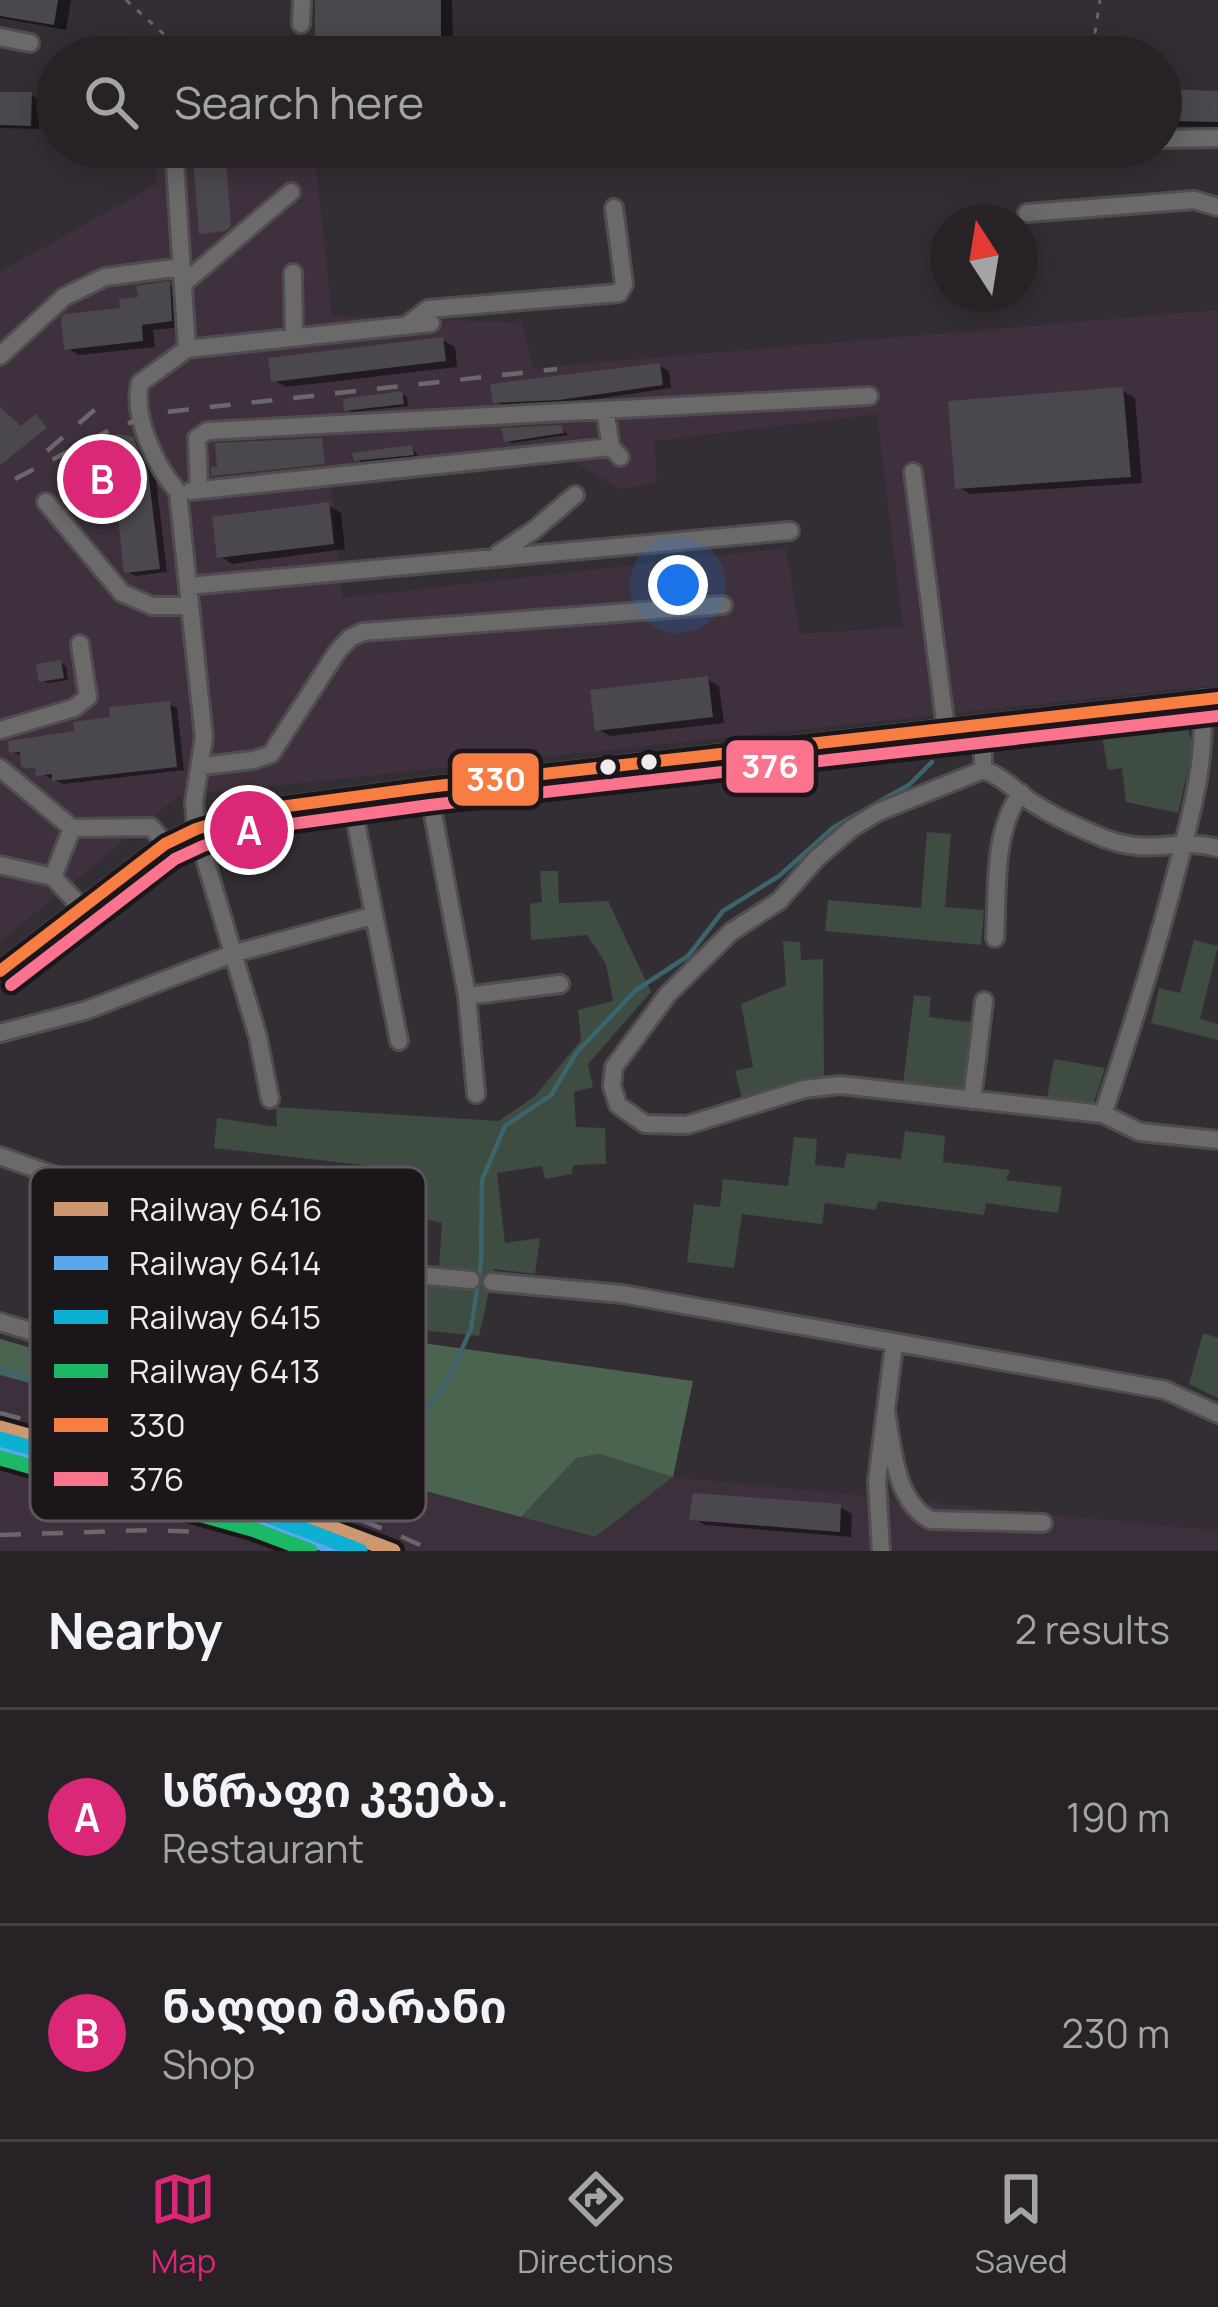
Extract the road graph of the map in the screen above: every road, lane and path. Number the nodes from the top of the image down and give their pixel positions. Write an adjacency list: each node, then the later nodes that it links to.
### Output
1 (126, 0): 5 (path)
2 (302, 0): 4 (street)
3 (1100, 0): 6 (path)
4 (302, 24)
5 (165, 36)
6 (1094, 36)
7 (0, 37): 8 (street)
8 (31, 43)
9 (1218, 138): 10 (street)
10 (1182, 139)
11 (176, 168): 17 (street)
12 (291, 192): 17 (street)
13 (1218, 207): 15 (street)
14 (614, 208): 19 (street)
15 (1038, 211)
16 (292, 273): 20 (street)
17 (182, 276): 21 (street); 22 (street)
18 (431, 323): 19 (street)
19 (406, 326): 20 (street)
20 (294, 338): 21 (street)
21 (187, 349): 27 (street)
22 (0, 356)
23 (869, 395): 24 (street)
24 (605, 410): 26 (street); 26 (street)
25 (913, 472): 38 (street)
26 (199, 490): 27 (street)
27 (178, 492): 32 (street)
28 (575, 495): 31 (street)
29 (46, 502): 34 (street)
30 (790, 531): 31 (street)
31 (492, 558): 32 (street)
32 (188, 586): 34 (street)
33 (723, 605): 40 (street)
34 (190, 606): 40 (street)
35 (80, 644): 39 (street)
36 (1210, 699): 37 (street); 49 (street)
37 (983, 725): 38 (street); 42 (street)
38 (946, 729): 43 (street)
39 (0, 730)
40 (202, 766): 47 (street)
41 (0, 768): 46 (street)
42 (983, 770): 44 (street); 65 (street)
43 (428, 787): 45 (street); 59 (street)
44 (1022, 793): 49 (street); 55 (street)
45 (351, 798): 47 (street); 54 (street)
46 (72, 828): 48 (street); 52 (street)
47 (196, 829): 48 (street); 56 (street)
48 (165, 844): 53 (street)
49 (1184, 845): 50 (street); 66 (street)
50 (1218, 848)
51 (0, 866): 52 (street)
52 (53, 877): 53 (street)
53 (82, 908): 57 (street)
54 (372, 916): 56 (street); 62 (street)
55 (995, 938)
56 (232, 954): 61 (street); 64 (street)
57 (0, 971)
58 (560, 984): 59 (street)
59 (467, 996): 63 (street)
60 (984, 1001): 65 (street)
61 (0, 1033)
62 (399, 1041)
63 (476, 1094)
64 (270, 1099)
65 (972, 1100): 66 (street)
66 (1103, 1114): 67 (street)
67 (1218, 1140)
68 (0, 1156): 69 (street)
69 (31, 1167)
70 (426, 1276): 71 (street)
71 (471, 1280)
72 (492, 1282): 75 (street)
73 (0, 1322): 74 (street)
74 (30, 1331)
75 (894, 1345): 76 (street); 77 (street)
76 (886, 1412): 78 (street); 79 (street)
77 (1218, 1414)
78 (1043, 1523)
79 (881, 1551)

